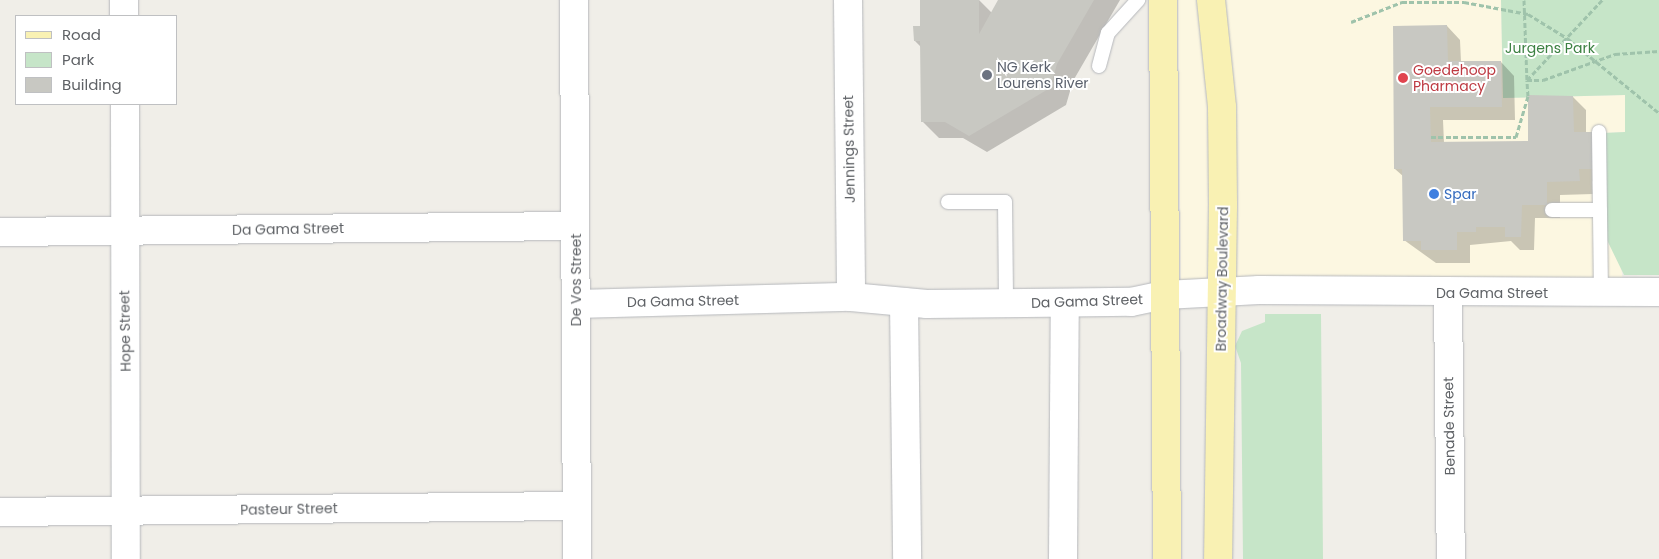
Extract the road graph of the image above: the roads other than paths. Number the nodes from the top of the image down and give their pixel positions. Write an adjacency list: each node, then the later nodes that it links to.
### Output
1 (124, 0): 7 (street)
2 (574, 0): 14 (street, De Vos Street)
3 (848, 0): 22 (street, Jennings Street)
4 (1138, 0): 8 (lane)
5 (1163, 0): 21 (main road)
6 (1211, 0): 17 (main road, Broadway Boulevard)
7 (124, 15)
8 (1100, 66)
9 (125, 105): 15 (street, Hope Street)
10 (1599, 132): 13 (lane)
11 (948, 202): 24 (lane)
12 (1552, 210): 13 (lane)
13 (1600, 210): 18 (lane)
14 (575, 226): 15 (street, Da Gama Street); 26 (street, De Vos Street)
15 (125, 230): 16 (street, Da Gama Street); 28 (street, Hope Street)
16 (0, 232)
17 (1222, 292): 20 (street, Da Gama Street); 21 (street, Da Gama Street); 35 (main road, Broadway Boulevard)
18 (1601, 292): 19 (street, Da Gama Street); 20 (street, Da Gama Street)
19 (1659, 292)
20 (1448, 293): 36 (street, Benade Street)
21 (1165, 295): 25 (street, Da Gama Street); 34 (main road)
22 (851, 297): 23 (street, Da Gama Street); 26 (street, Da Gama Street)
23 (904, 302): 24 (street, Da Gama Street); 32 (street)
24 (1006, 303): 25 (street, Da Gama Street)
25 (1064, 303): 33 (street)
26 (576, 304): 27 (street, De Vos Street)
27 (577, 506): 28 (street, Pasteur Street); 31 (street, De Vos Street)
28 (126, 511): 29 (street, Pasteur Street); 30 (street, Hope Street)
29 (0, 512)
30 (126, 559)
31 (578, 559)
32 (907, 559)
33 (1063, 559)
34 (1167, 559)
35 (1218, 559)
36 (1451, 559)

